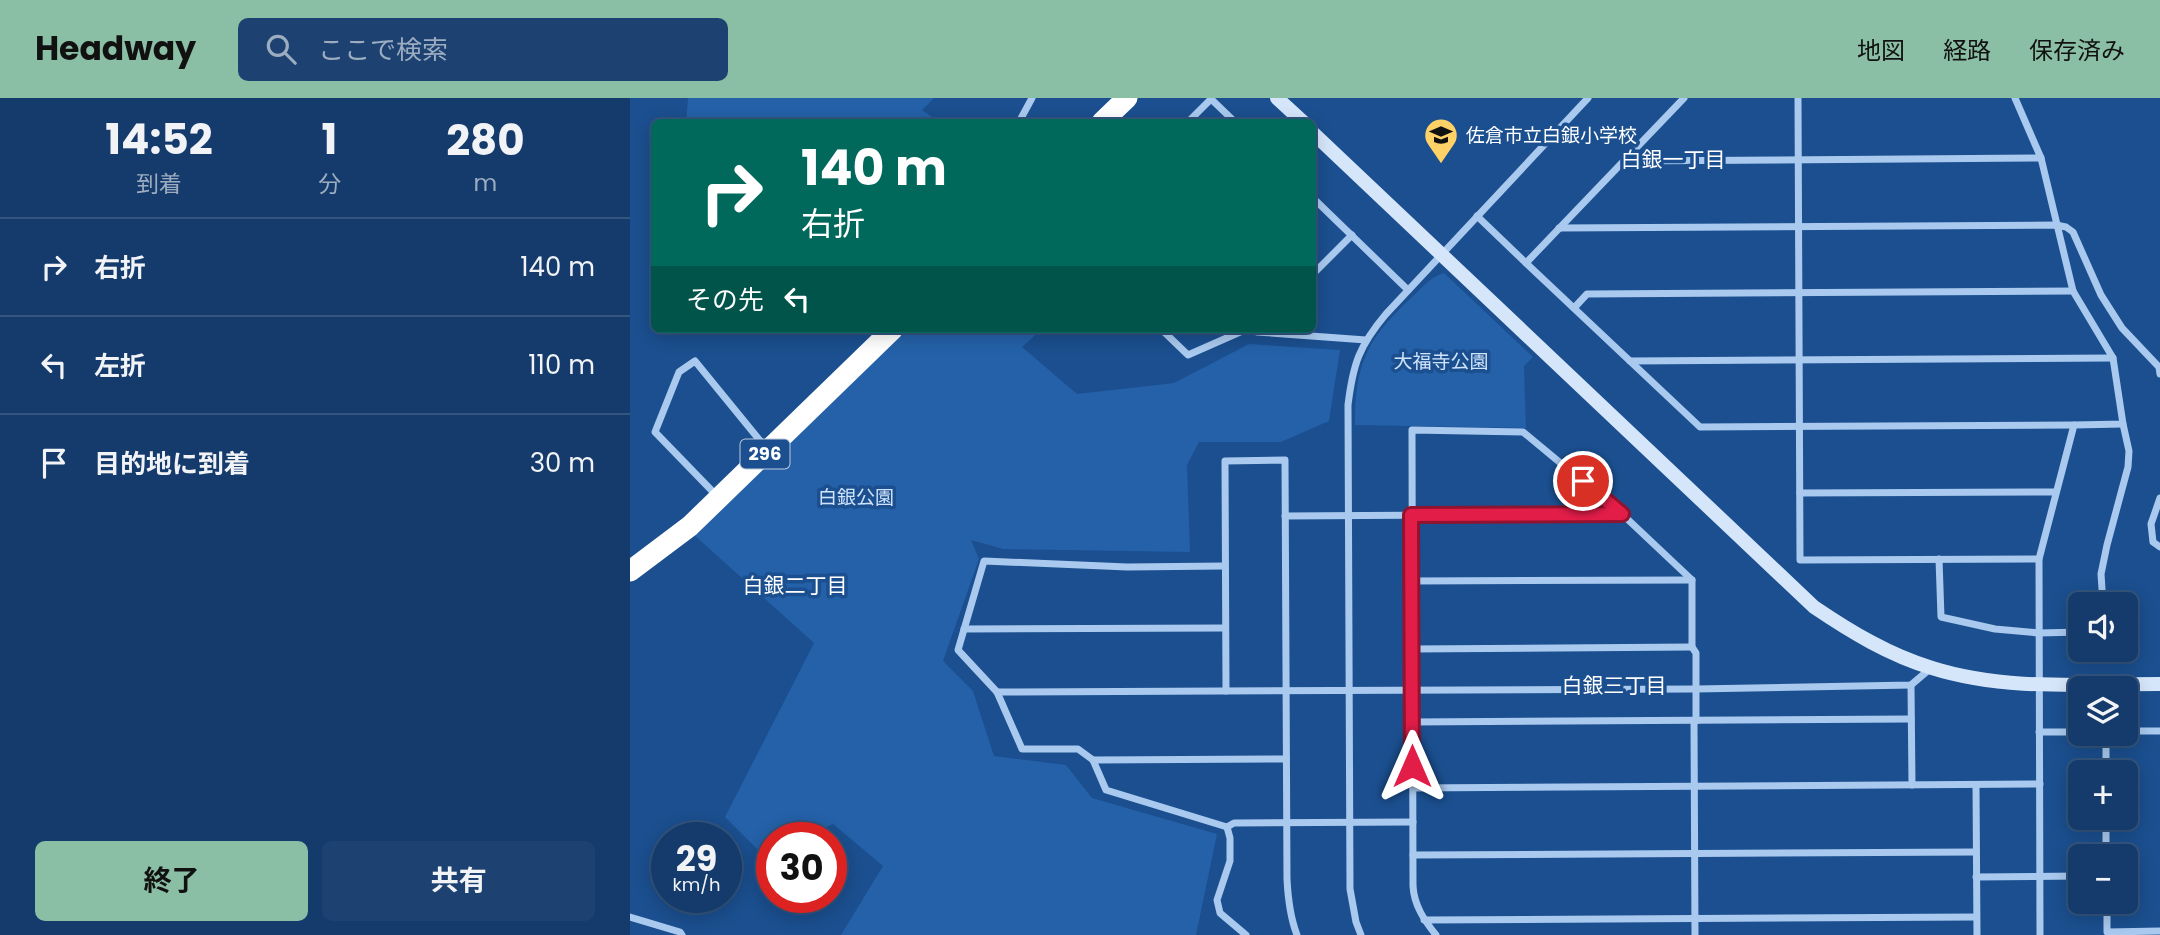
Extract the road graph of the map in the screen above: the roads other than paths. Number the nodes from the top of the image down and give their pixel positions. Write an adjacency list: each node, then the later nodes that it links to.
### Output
1 (1032, 98): 8 (street)
2 (1127, 98): 9 (highway)
3 (1277, 98): 12 (street)
4 (1588, 98): 18 (street)
5 (1684, 98): 16 (street)
6 (1798, 98): 15 (street)
7 (2015, 98): 14 (street)
8 (1021, 119)
9 (1105, 119)
10 (1191, 119): 11 (street)
11 (1233, 119)
12 (1300, 119)
13 (1316, 136): 23 (street)
14 (2041, 158): 15 (street); 19 (street)
15 (1798, 160): 16 (street); 20 (street)
16 (1623, 161): 21 (street)
17 (1316, 201): 22 (street)
18 (1477, 216): 23 (street); 24 (street)
19 (2056, 225): 20 (street); 27 (street); 38 (street)
20 (1798, 227): 21 (street); 28 (street)
21 (1559, 228): 24 (street)
22 (1352, 235): 25 (street); 26 (street)
23 (1442, 254): 26 (street); 65 (street)
24 (1526, 263): 29 (street)
25 (1316, 271)
26 (1408, 290): 34 (street)
27 (2073, 291): 28 (street); 35 (street)
28 (1799, 293): 29 (street); 36 (street)
29 (1574, 308): 37 (street)
30 (889, 333): 42 (highway, 296)
31 (1165, 333): 32 (street)
32 (1238, 333)
33 (1290, 333): 34 (street)
34 (1366, 340): 48 (street)
35 (2113, 358): 36 (street); 39 (street)
36 (1799, 360): 37 (street); 41 (street)
37 (1630, 361): 41 (street)
38 (2160, 374)
39 (2123, 424): 40 (street); 58 (street)
40 (2074, 425): 41 (street); 43 (street)
41 (1800, 426): 44 (street)
42 (768, 451): 46 (highway, 296); 46 (street)
43 (2056, 492): 44 (street); 53 (street)
44 (1800, 493): 52 (street)
45 (2160, 498): 51 (street)
46 (720, 499): 55 (highway, 296)
47 (1622, 514): 49 (street); 49 (street); 56 (street)
48 (1348, 515): 49 (street); 50 (street); 70 (street)
49 (1411, 515): 57 (street)
50 (1285, 516): 54 (street); 73 (street)
51 (2160, 547)
52 (1939, 559): 53 (street); 62 (street)
53 (2039, 559): 62 (street)
54 (1225, 566): 59 (street); 60 (street)
55 (630, 571)
56 (1692, 580): 57 (street); 63 (street)
57 (1412, 582): 64 (street)
58 (2102, 592)
59 (1226, 628): 60 (street); 72 (street)
60 (964, 629): 74 (street)
61 (2068, 632): 62 (street)
62 (2039, 633): 66 (street)
63 (1692, 647): 64 (street); 69 (street)
64 (1412, 649): 71 (street)
65 (1931, 668): 66 (street); 68 (street)
66 (2039, 684): 67 (street); 80 (street)
67 (2160, 684)
68 (1911, 685): 69 (street); 75 (street)
69 (1696, 689): 71 (street); 76 (street)
70 (1349, 690): 71 (street); 73 (street); 91 (street)
71 (1412, 690): 77 (street)
72 (1226, 691): 73 (street); 74 (street)
73 (1286, 691): 82 (street)
74 (997, 692): 83 (street)
75 (1911, 719): 76 (street); 85 (street)
76 (1695, 721): 77 (street); 87 (street)
77 (1412, 722): 88 (street)
78 (2138, 731): 79 (street)
79 (2160, 731)
80 (2039, 732): 81 (street); 84 (street)
81 (2068, 732)
82 (1286, 759): 83 (street); 90 (street)
83 (1093, 760): 92 (street)
84 (2040, 784): 86 (street); 98 (street)
85 (1912, 785): 86 (street); 87 (street)
86 (1976, 785): 93 (street)
87 (1695, 786): 88 (street); 94 (street)
88 (1413, 788): 89 (street)
89 (1413, 822): 91 (street); 95 (street)
90 (1287, 823): 91 (street); 92 (street); 107 (street)
91 (1350, 823): 108 (street)
92 (1227, 827): 106 (street)
93 (1976, 852): 94 (street); 97 (street)
94 (1695, 853): 95 (street); 102 (street)
95 (1413, 855): 103 (street)
96 (2068, 876): 98 (street)
97 (1976, 877): 98 (street); 101 (street)
98 (2040, 877): 112 (street)
99 (2107, 914): 104 (street)
100 (630, 917): 105 (street)
101 (1976, 917): 102 (street); 111 (street)
102 (1695, 919): 103 (street); 110 (street)
103 (1424, 920): 109 (street)
104 (2160, 931)
105 (682, 935)
106 (1246, 935)
107 (1297, 935)
108 (1361, 935)
109 (1436, 935)
110 (1695, 935)
111 (1977, 935)
112 (2040, 935)

